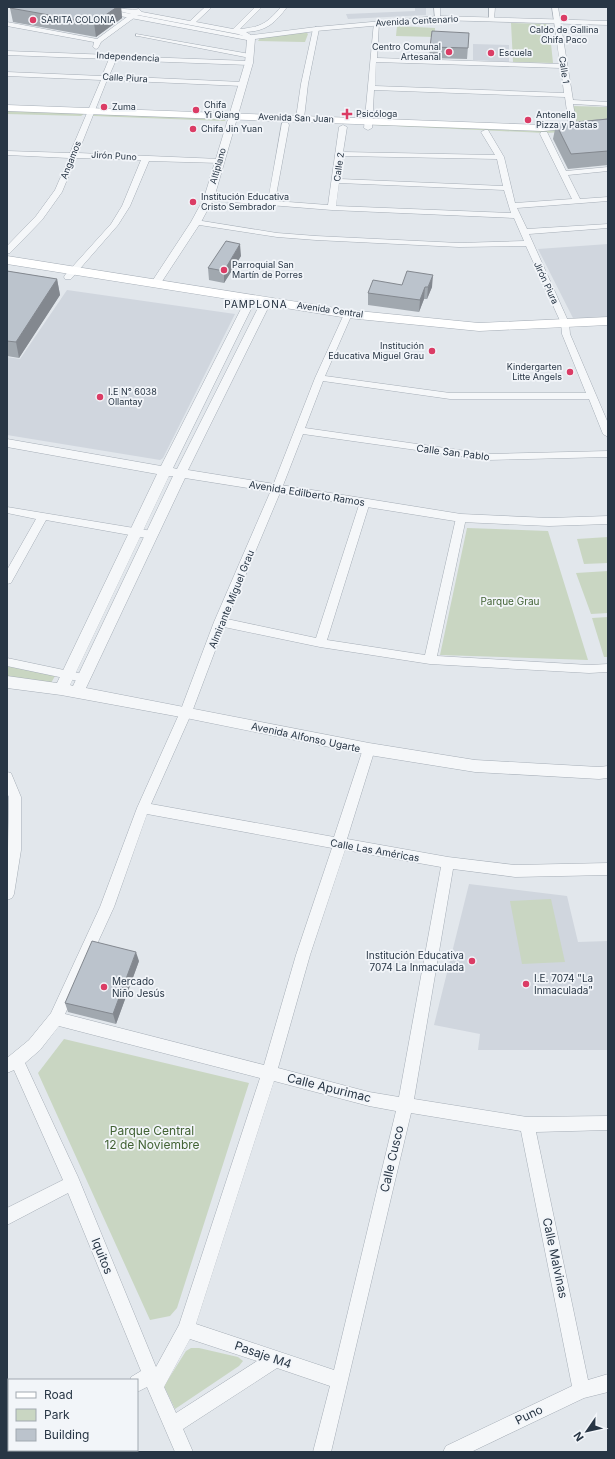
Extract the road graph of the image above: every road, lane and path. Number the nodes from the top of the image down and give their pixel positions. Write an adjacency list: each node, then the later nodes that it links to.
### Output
1 (83, 7): 10 (street, Avenida Centenario)
2 (106, 7): 10 (street, Avenida Centenario)
3 (144, 7): 10 (street)
4 (209, 7): 16 (street)
5 (259, 7): 21 (street)
6 (284, 7): 21 (street)
7 (436, 7): 12 (street)
8 (492, 7): 13 (street)
9 (555, 7): 15 (street, Calle 1)
10 (134, 14): 16 (street, Avenida Centenario); 23 (street, Avenida Centenario); 24 (street)
11 (14, 16): 14 (street)
12 (438, 18): 13 (street, Avenida Centenario); 17 (street, Avenida Centenario)
13 (492, 19): 15 (street, Avenida Centenario)
14 (7, 20)
15 (557, 21): 18 (street, Avenida Centenario); 30 (street, Calle 1)
16 (191, 23): 21 (street, Avenida Centenario)
17 (376, 23): 20 (street, Avenida Centenario); 29 (street)
18 (608, 23)
19 (7, 24): 24 (street)
20 (316, 29): 23 (street, Avenida Centenario); 40 (street)
21 (234, 31): 23 (street, Avenida Centenario)
22 (138, 35): 28 (street)
23 (251, 37): 28 (street, Altiplano)
24 (98, 41): 26 (street)
25 (7, 52): 26 (street, Independencia)
26 (92, 56): 27 (street, Independencia)
27 (114, 56): 28 (street, Independencia); 32 (street, Angamos)
28 (249, 60): 33 (street, Altiplano)
29 (373, 60): 30 (street); 34 (street)
30 (564, 66): 35 (street, Calle 1)
31 (7, 74): 32 (street, Calle Piura)
32 (106, 78): 33 (street, Calle Piura); 38 (street, Angamos)
33 (242, 84): 41 (street, Altiplano)
34 (371, 88): 35 (street); 43 (street)
35 (568, 98): 36 (street); 46 (street, Calle 1)
36 (608, 104)
37 (7, 108): 38 (main road, Avenida San Juan)
38 (90, 115): 39 (main road, Avenida San Juan); 41 (main road, Avenida San Juan); 51 (street, Angamos)
39 (7, 116)
40 (300, 118): 41 (main road, Avenida San Juan); 43 (main road, Avenida San Juan)
41 (231, 120): 44 (main road, Avenida San Juan); 55 (street, Altiplano)
42 (608, 122): 46 (main road, Avenida San Juan)
43 (369, 124): 45 (main road, Avenida San Juan); 46 (main road, Avenida San Juan); 48 (main road, Avenida San Juan)
44 (285, 125): 45 (main road, Avenida San Juan); 63 (street)
45 (343, 127): 52 (street, Calle 2)
46 (573, 130): 47 (main road, Avenida San Juan); 49 (main road, Avenida San Juan)
47 (608, 130)
48 (485, 132): 49 (main road, Avenida San Juan); 53 (street, Jirón Piura)
49 (544, 134): 57 (street)
50 (7, 153): 51 (street, Jirón Puno)
51 (72, 154): 54 (street, Jirón Puno); 71 (street, Angamos)
52 (341, 154): 53 (street); 58 (street, Calle 2)
53 (500, 157): 59 (street, Jirón Piura)
54 (146, 158): 55 (street, Jirón Puno); 74 (street)
55 (220, 161): 60 (street, Altiplano)
56 (608, 168): 57 (street)
57 (565, 173): 62 (street)
58 (337, 181): 59 (street); 65 (street, Calle 2)
59 (507, 188): 64 (street, Jirón Piura)
60 (209, 198): 63 (street); 67 (street, Altiplano)
61 (608, 199): 62 (street)
62 (577, 201): 64 (street)
63 (271, 204): 65 (street)
64 (512, 206): 66 (street, Jirón Piura)
65 (332, 208): 66 (street)
66 (516, 216): 69 (street, Jirón Piura)
67 (196, 222): 70 (street); 75 (street, Altiplano)
68 (608, 226): 69 (street)
69 (524, 232): 70 (street, Jirón Piura)
70 (528, 243): 80 (street, Jirón Piura)
71 (7, 251)
72 (7, 260): 74 (main road, Avenida Central)
73 (7, 270): 74 (main road, Avenida Central)
74 (72, 273): 75 (main road, Avenida Central); 76 (main road, Avenida Central)
75 (156, 283): 78 (main road, Avenida Central)
76 (248, 306): 77 (main road, Avenida Central); 83 (street)
77 (263, 308): 78 (main road, Avenida Central); 84 (street)
78 (346, 318): 80 (main road, Avenida Central); 82 (street, Almirante Miguel Grau)
79 (608, 321): 80 (main road, Avenida Central)
80 (565, 329): 81 (main road, Avenida Central); 85 (street, Jirón Piura)
81 (608, 331)
82 (320, 378): 85 (street); 86 (street, Almirante Miguel Grau)
83 (207, 388): 84 (street); 90 (street)
84 (222, 391): 91 (street)
85 (592, 396): 87 (street, Jirón Piura)
86 (299, 430): 89 (street, Calle San Pablo); 92 (street, Almirante Miguel Grau)
87 (608, 434)
88 (7, 443): 90 (street, Avenida Edilberto Ramos)
89 (608, 454)
90 (165, 471): 91 (street, Avenida Edilberto Ramos); 98 (street)
91 (181, 474): 92 (street, Avenida Edilberto Ramos); 99 (street)
92 (278, 488): 93 (street, Avenida Edilberto Ramos); 101 (street, Almirante Miguel Grau)
93 (365, 502): 96 (street, Avenida Edilberto Ramos); 102 (street)
94 (7, 510): 95 (street)
95 (43, 516): 98 (street); 100 (street)
96 (461, 518): 97 (street, Avenida Edilberto Ramos); 103 (street)
97 (608, 520)
98 (135, 532): 99 (street); 106 (street)
99 (152, 535): 107 (street)
100 (7, 580)
101 (220, 622): 102 (street); 111 (street, Almirante Miguel Grau)
102 (320, 642): 103 (street)
103 (430, 660): 105 (street)
104 (7, 662): 106 (street)
105 (608, 668)
106 (68, 675): 107 (street); 109 (street)
107 (83, 678): 110 (street)
108 (7, 682): 109 (street, Avenida Alfonso Ugarte)
109 (61, 689): 110 (street, Avenida Alfonso Ugarte)
110 (77, 692): 111 (street, Avenida Alfonso Ugarte)
111 (186, 712): 112 (street, Avenida Alfonso Ugarte); 115 (street, Almirante Miguel Grau)
112 (369, 750): 113 (street, Avenida Alfonso Ugarte); 116 (street)
113 (608, 772)
114 (7, 777): 119 (street)
115 (143, 808): 116 (street, Calle Las Américas); 120 (street, Almirante Miguel Grau)
116 (339, 843): 117 (street, Calle Las Américas); 122 (street)
117 (448, 863): 118 (street, Calle Las Américas); 123 (street, Calle Cusco)
118 (608, 869)
119 (7, 894)
120 (56, 1018): 121 (street, Almirante Miguel Grau); 122 (street, Calle Apurimac)
121 (12, 1063): 126 (street, Iquitos)
122 (270, 1073): 123 (street, Calle Apurimac); 128 (street)
123 (405, 1105): 125 (street, Calle Apurimac); 131 (street, Calle Cusco)
124 (608, 1123): 125 (street, Calle Apurimac)
125 (527, 1125): 133 (street, Calle Malvinas)
126 (72, 1183): 127 (street); 130 (street, Iquitos)
127 (7, 1217)
128 (186, 1329): 129 (street, Pasaje M4); 130 (street)
129 (276, 1359): 131 (street, Pasaje M4); 134 (street)
130 (148, 1381): 134 (street, Iquitos)
131 (340, 1381): 136 (street, Calle Cusco)
132 (608, 1383): 133 (street, Puno)
133 (582, 1390): 137 (street, Puno)
134 (172, 1426): 135 (street, Iquitos)
135 (184, 1452)
136 (322, 1452)
137 (452, 1452)

